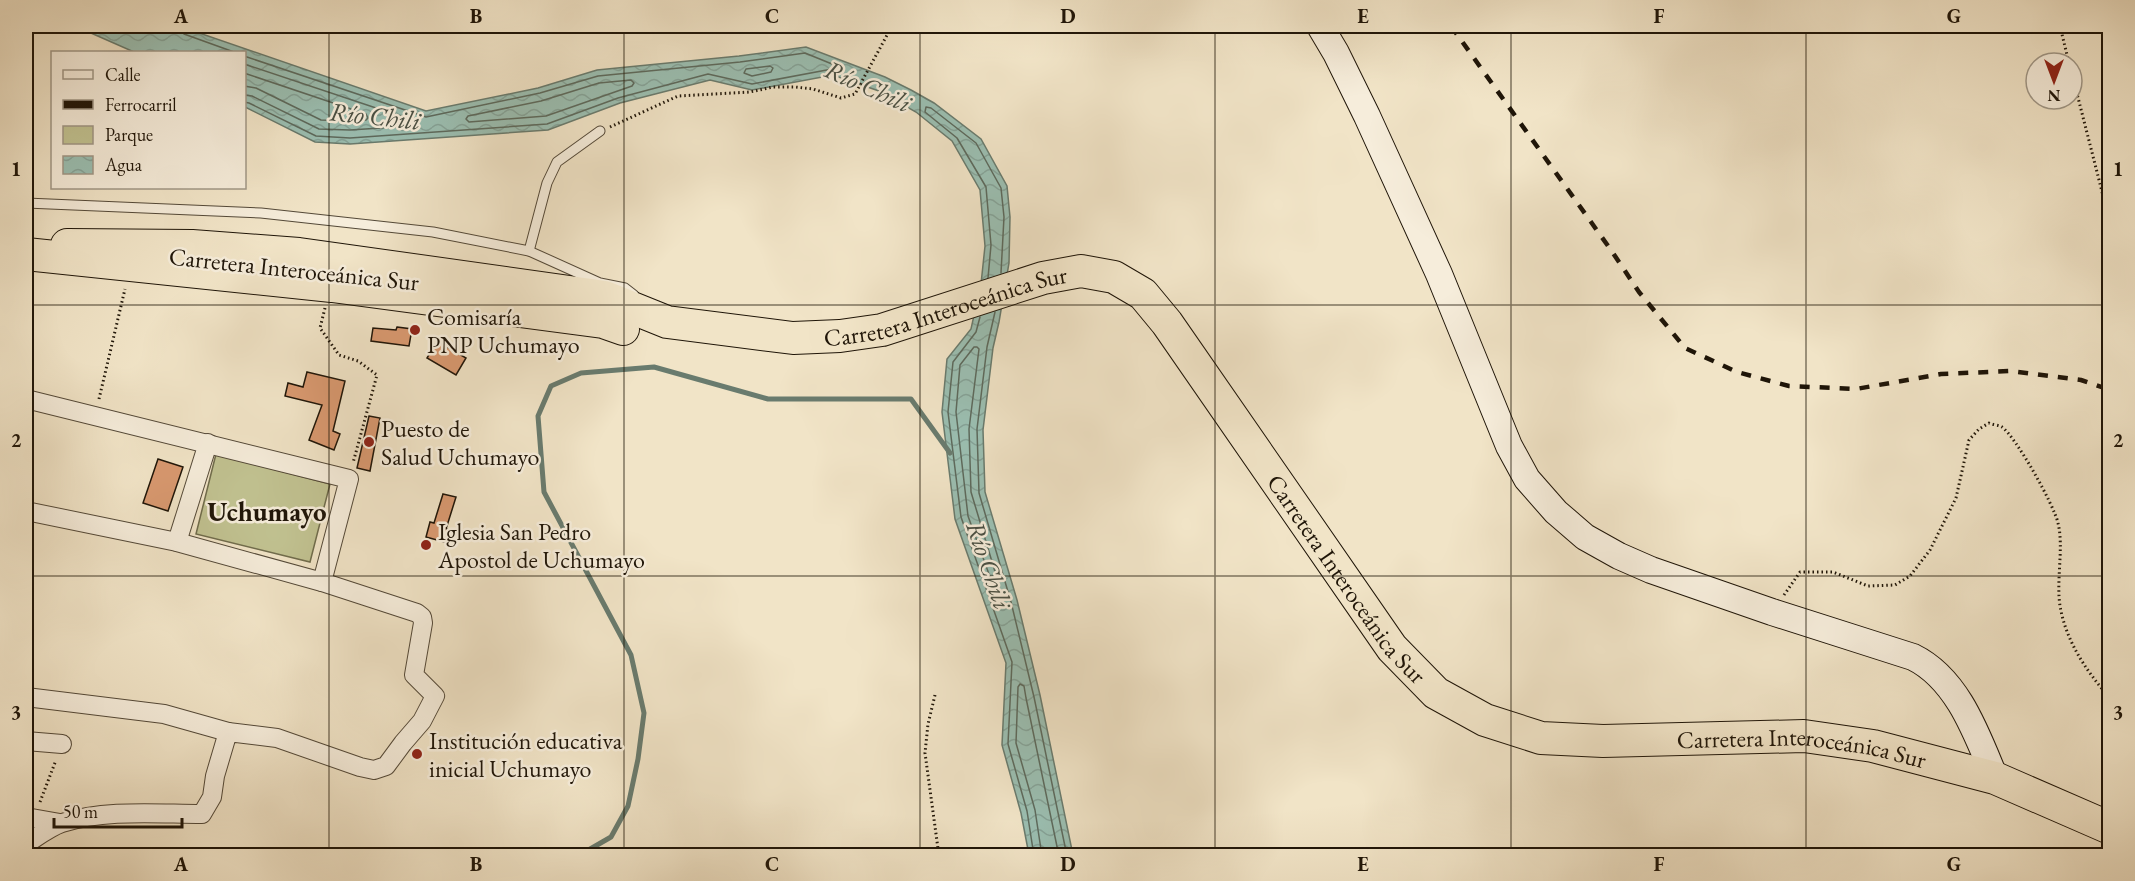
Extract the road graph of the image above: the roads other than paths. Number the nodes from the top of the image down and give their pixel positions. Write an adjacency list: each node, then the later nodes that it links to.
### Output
1 (1320, 26): 19 (street)
2 (600, 131): 5 (lane)
3 (26, 203): 5 (lane)
4 (26, 240): 8 (highway)
5 (529, 252): 9 (lane)
6 (26, 254): 7 (highway, Carretera Interoceánica Sur)
7 (130, 266): 8 (highway, Carretera Interoceánica Sur); 8 (highway)
8 (623, 317): 9 (highway, Carretera Interoceánica Sur)
9 (667, 322): 19 (highway, Carretera Interoceánica Sur)
10 (26, 399): 11 (street)
11 (208, 443): 13 (street); 14 (street)
12 (26, 511): 13 (street)
13 (177, 542): 14 (street)
14 (322, 582): 16 (street)
15 (26, 697): 16 (street)
16 (228, 732): 21 (street)
17 (26, 741): 18 (street)
18 (62, 744)
19 (1995, 778): 22 (highway, Carretera Interoceánica Sur)
20 (30, 817): 21 (street)
21 (60, 823): 23 (street)
22 (2109, 828)
23 (26, 843)

